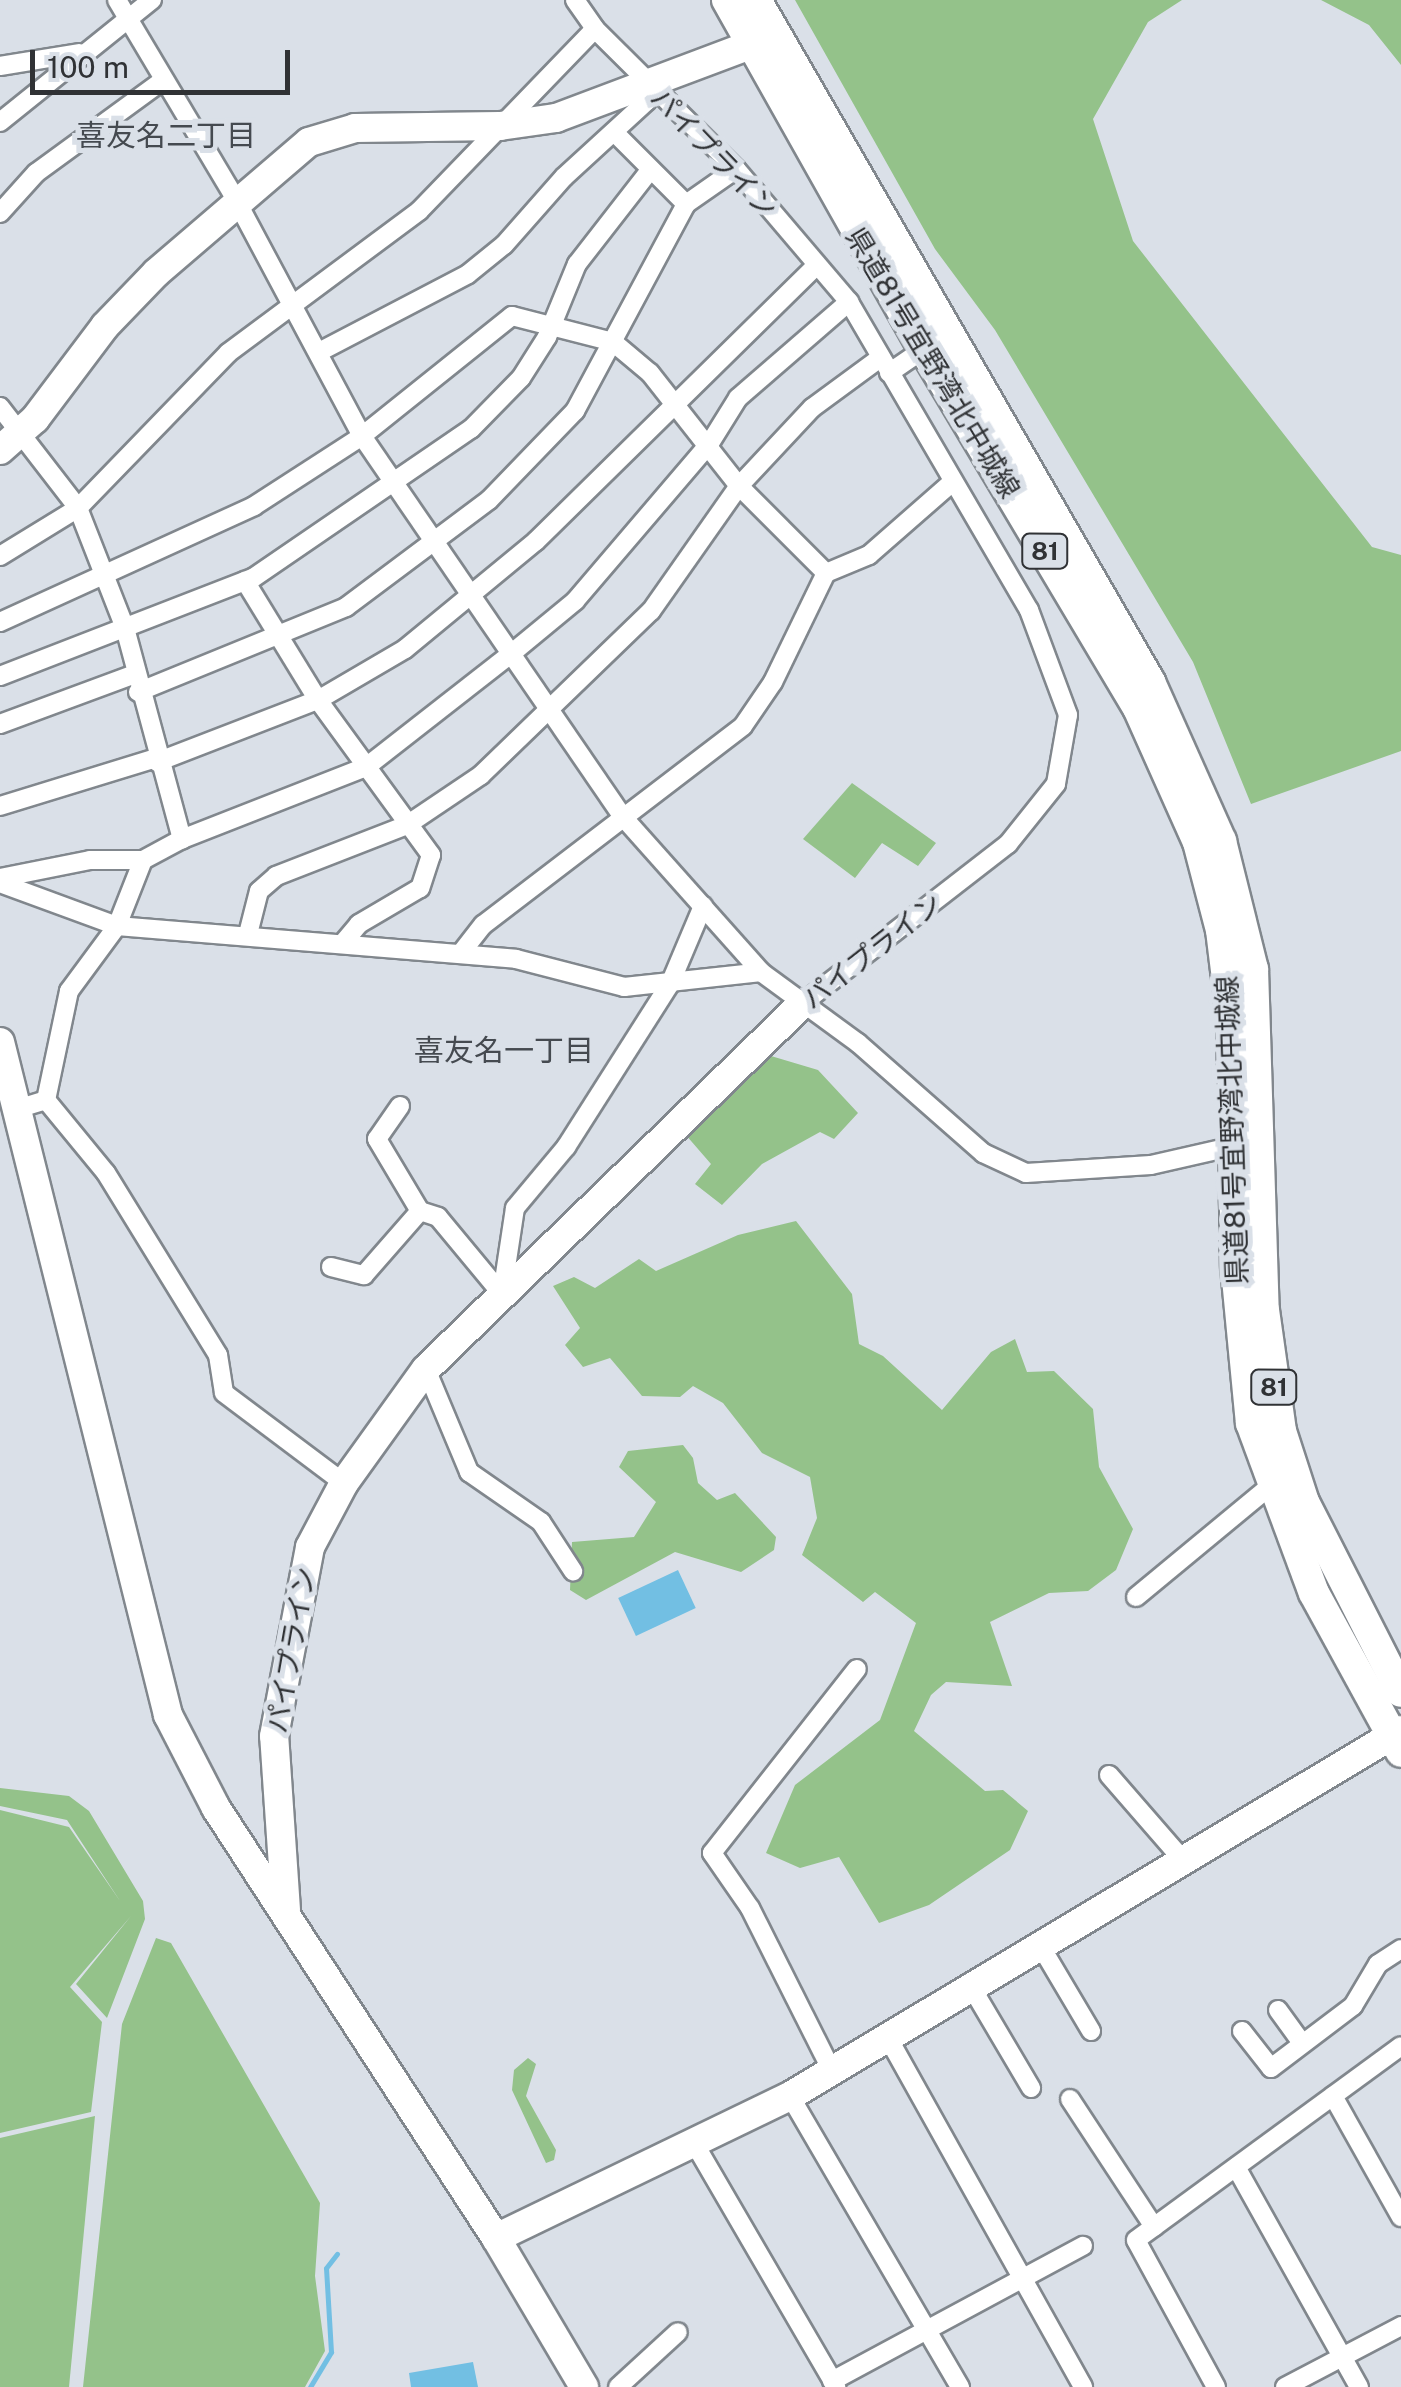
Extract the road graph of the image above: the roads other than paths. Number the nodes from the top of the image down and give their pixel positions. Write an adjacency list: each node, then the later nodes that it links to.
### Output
1 (152, 0): 5 (street)
2 (575, 0): 6 (street, パイプライン)
3 (727, 0): 7 (main road, 県道81号宜野湾北中城線 / 81)
4 (756, 0): 7 (main road, 県道81号宜野湾北中城線 / 81)
5 (122, 8): 8 (street); 10 (street)
6 (596, 29): 11 (street, パイプライン); 13 (street)
7 (763, 41): 11 (street); 25 (main road, 県道81号宜野湾北中城線 / 81); 71 (main road, 県道81号宜野湾北中城線 / 81)
8 (88, 50): 9 (street); 12 (street)
9 (0, 66)
10 (162, 81): 17 (street); 19 (street)
11 (650, 86): 13 (street); 14 (street); 16 (street, パイプライン)
12 (0, 122)
13 (500, 126): 17 (street); 21 (street)
14 (614, 132): 15 (street); 26 (street)
15 (651, 169): 18 (street); 23 (street)
16 (736, 169): 18 (street); 20 (street, パイプライン)
17 (236, 200): 21 (street); 31 (street)
18 (686, 204): 24 (street)
19 (0, 213)
20 (816, 266): 22 (street, パイプライン); 28 (street)
21 (292, 301): 26 (street); 36 (street)
22 (849, 302): 27 (street, パイプライン); 32 (street)
23 (549, 326): 24 (street); 30 (street); 33 (street)
24 (613, 342): 28 (street); 37 (street)
25 (924, 350): 27 (street); 71 (main road, 県道81号宜野湾北中城線 / 81)
26 (319, 352): 30 (street)
27 (884, 365): 34 (street, パイプライン); 35 (street)
28 (674, 404): 32 (street); 42 (street)
29 (0, 407): 31 (street)
30 (362, 436): 33 (street); 39 (street)
31 (10, 442): 36 (street)
32 (710, 443): 35 (street); 46 (street)
33 (394, 482): 37 (street); 41 (street)
34 (950, 484): 40 (street); 67 (street, パイプライン)
35 (740, 486): 40 (street); 50 (street)
36 (78, 508): 38 (street); 39 (street)
37 (432, 540): 42 (street); 45 (street)
38 (0, 556)
39 (104, 572): 43 (street); 44 (street)
40 (826, 573): 55 (street)
41 (245, 581): 44 (street); 45 (street)
42 (471, 596): 46 (street); 49 (street)
43 (0, 622)
44 (125, 628): 47 (street); 48 (street)
45 (278, 638): 48 (street); 49 (street)
46 (512, 652): 50 (street); 53 (street)
47 (0, 676)
48 (136, 683): 51 (street); 52 (street)
49 (318, 700): 52 (street); 53 (street)
50 (549, 705): 55 (street); 56 (street)
51 (0, 724)
52 (156, 760): 54 (street); 57 (street)
53 (366, 767): 56 (street); 57 (street)
54 (0, 806)
55 (624, 818): 60 (street); 64 (street)
56 (406, 826): 62 (street); 63 (street)
57 (182, 839): 58 (street)
58 (143, 860): 59 (street); 61 (street)
59 (0, 880): 61 (street)
60 (703, 906): 65 (street); 66 (street)
61 (117, 926): 62 (street); 69 (street)
62 (248, 934): 63 (street)
63 (343, 943): 64 (street)
64 (461, 953): 66 (street)
65 (762, 972): 66 (street); 67 (street)
66 (670, 984): 74 (street)
67 (802, 1004): 71 (street); 74 (street, パイプライン)
68 (0, 1042): 69 (street)
69 (33, 1104): 76 (street); 85 (street)
70 (400, 1106): 72 (street)
71 (1248, 1145): 77 (main road, 県道81号宜野湾北中城線 / 81); 81 (main road, 県道81号宜野湾北中城線 / 81)
72 (420, 1211): 73 (street); 74 (street)
73 (331, 1268)
74 (502, 1294): 75 (street, パイプライン)
75 (426, 1369): 76 (street, パイプライン); 78 (street)
76 (344, 1483): 85 (street, パイプライン)
77 (1270, 1487): 79 (street); 82 (main road, 県道81号宜野湾北中城線 / 81)
78 (573, 1570)
79 (1136, 1597)
80 (856, 1669): 95 (street)
81 (1401, 1692)
82 (1398, 1740): 84 (street)
83 (1109, 1775): 84 (street)
84 (1180, 1867): 86 (street)
85 (286, 1916): 104 (street)
86 (1040, 1944): 88 (street); 90 (street)
87 (1401, 1949): 93 (street)
88 (968, 1983): 92 (street); 96 (street)
89 (1278, 2010): 93 (street)
90 (1090, 2031)
91 (1242, 2031): 93 (street)
92 (887, 2036): 95 (street); 106 (street)
93 (1302, 2043)
94 (1401, 2046): 98 (street)
95 (832, 2070): 97 (street)
96 (1031, 2088)
97 (790, 2096): 100 (street); 107 (street)
98 (1334, 2096): 101 (street); 102 (street)
99 (1070, 2100): 103 (street)
100 (693, 2141): 104 (street); 111 (street)
101 (1236, 2167): 103 (street); 110 (street)
102 (1401, 2216)
103 (1154, 2227): 116 (street)
104 (496, 2238): 112 (street)
105 (1083, 2246): 106 (street)
106 (1022, 2278): 107 (street); 115 (street)
107 (924, 2326): 111 (street); 114 (street)
108 (1401, 2326): 110 (street)
109 (678, 2332): 113 (street)
110 (1342, 2357): 117 (street); 118 (street)
111 (834, 2384)
112 (584, 2387)
113 (618, 2387)
114 (960, 2387)
115 (1083, 2387)
116 (1216, 2387)
117 (1284, 2387)
118 (1359, 2387)

